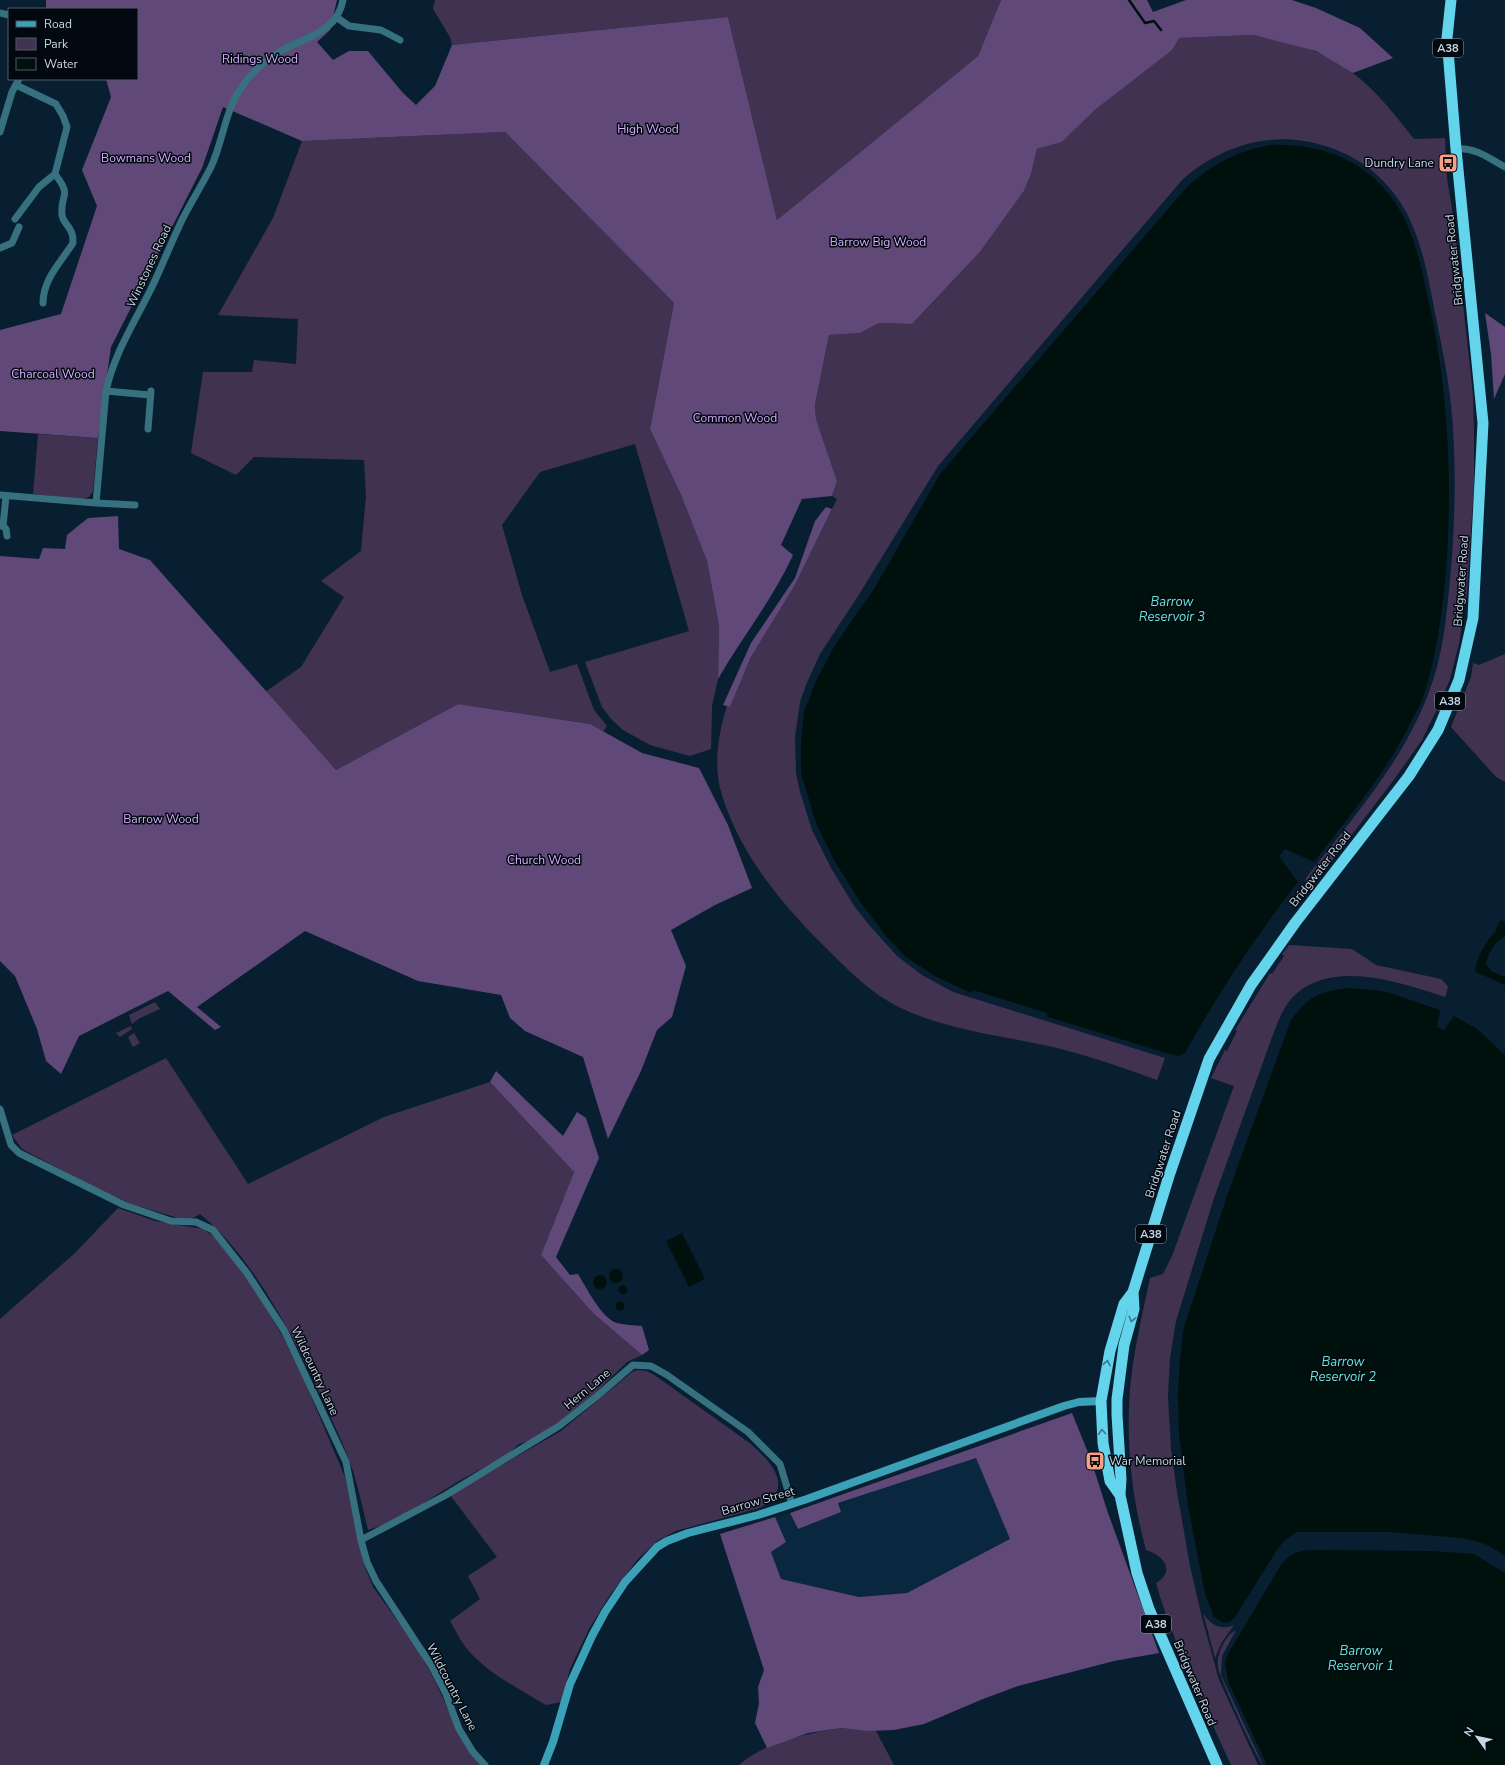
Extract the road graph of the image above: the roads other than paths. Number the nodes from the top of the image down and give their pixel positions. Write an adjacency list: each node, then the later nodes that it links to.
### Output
1 (343, 0): 3 (street, Winstones Road)
2 (1451, 0): 7 (highway, Bridgwater Road / A38)
3 (336, 17): 4 (street); 14 (street, Winstones Road)
4 (400, 40)
5 (18, 82): 6 (street); 9 (street)
6 (0, 132)
7 (1456, 149): 8 (street); 22 (highway, Bridgwater Road / A38)
8 (1505, 167)
9 (55, 174): 10 (street); 13 (street)
10 (14, 219)
11 (19, 227): 12 (street)
12 (0, 248)
13 (43, 303)
14 (106, 391): 15 (street); 17 (street, Winstones Road)
15 (148, 429)
16 (3, 496): 17 (street); 19 (street)
17 (96, 503): 18 (street)
18 (134, 505)
19 (2, 526): 20 (street)
20 (7, 536)
21 (0, 1109): 29 (street, Wildcountry Lane)
22 (1133, 1292): 23 (highway, Bridgwater Road / A38, one-way to 23); 24 (highway, Bridgwater Road / A38, one-way to 22)
23 (1121, 1367): 24 (highway); 25 (highway, Bridgwater Road / A38); 26 (highway)
24 (1101, 1401): 25 (highway); 27 (highway, Bridgwater Road / A38, one-way to 24); 28 (main road, Barrow Street)
25 (1117, 1415): 26 (highway, Bridgwater Road / A38)
26 (1121, 1479): 27 (highway, Bridgwater Road / A38)
27 (1120, 1495): 32 (highway, Bridgwater Road / A38)
28 (792, 1504): 29 (street, Hern Lane); 31 (main road, Barrow Street)
29 (362, 1540): 30 (street, Wildcountry Lane)
30 (485, 1765)
31 (544, 1765)
32 (1216, 1765)

